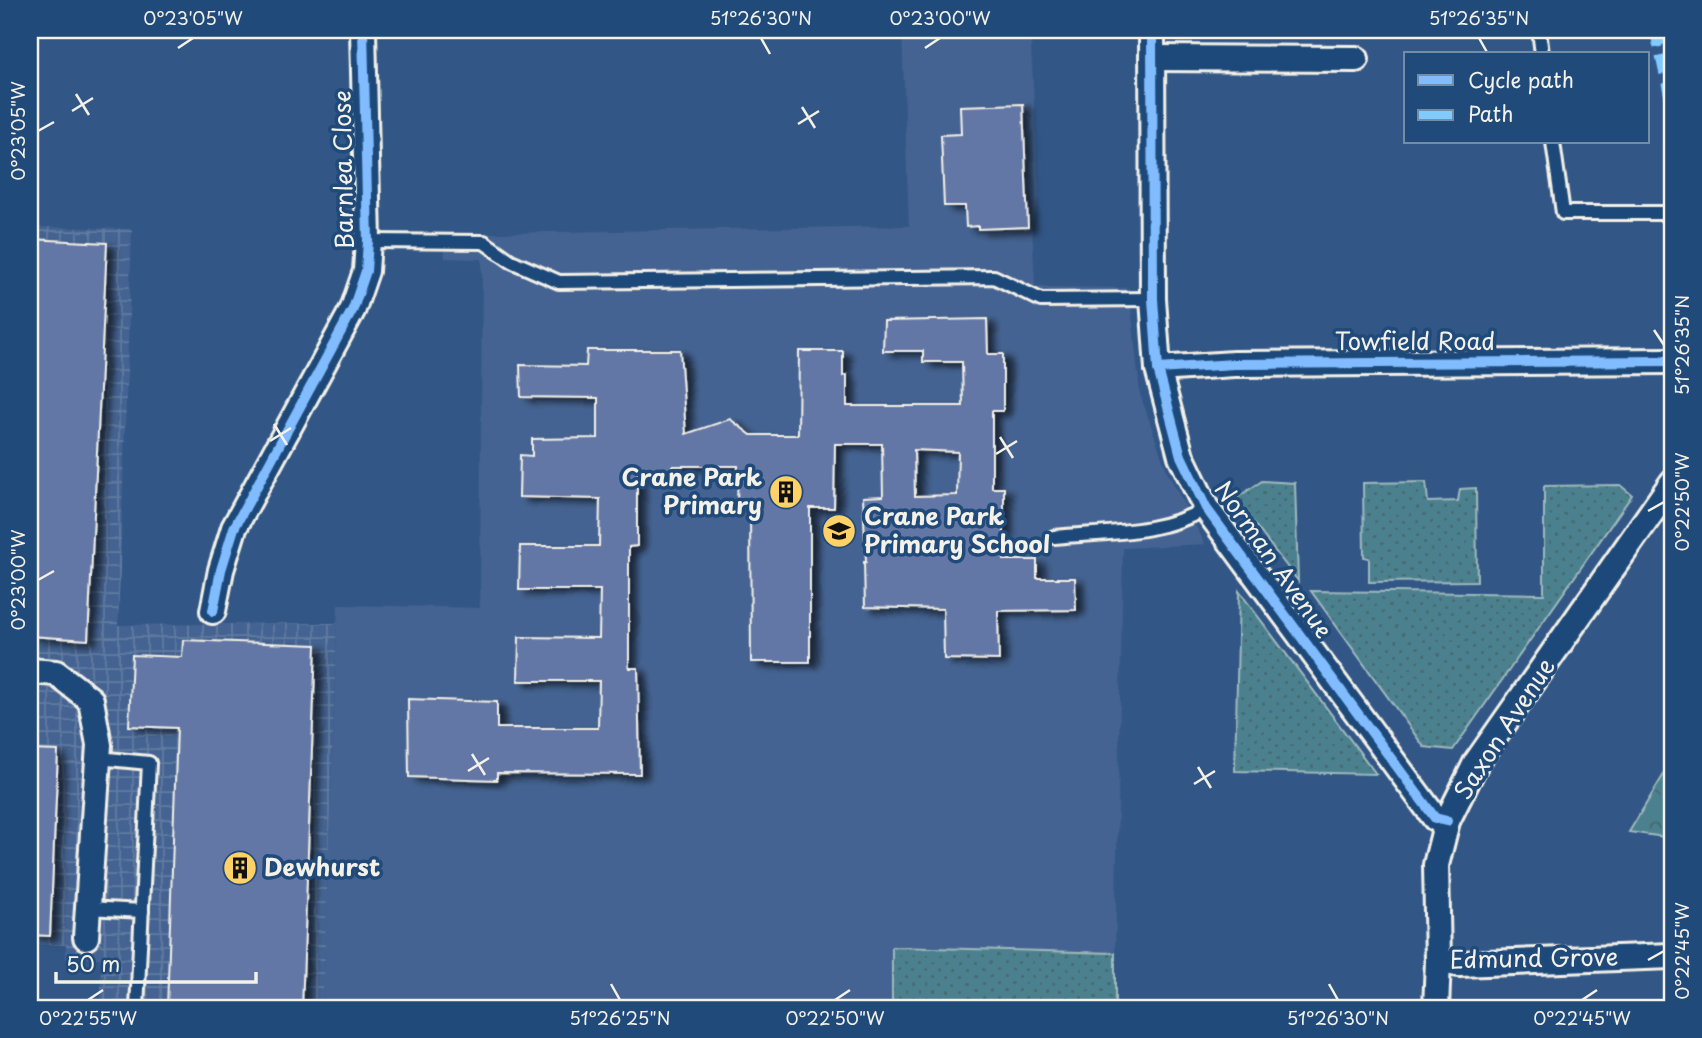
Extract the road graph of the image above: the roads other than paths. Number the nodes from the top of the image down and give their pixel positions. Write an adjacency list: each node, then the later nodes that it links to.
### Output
1 (363, 30): 9 (street, Barnlea Close)
2 (1152, 30): 5 (street, Norman Avenue)
3 (1539, 30): 4 (lane)
4 (1542, 52)
5 (1152, 58): 6 (street); 10 (street, Norman Avenue)
6 (1356, 59)
7 (1553, 144): 8 (lane)
8 (1672, 213)
9 (368, 241): 10 (lane); 16 (street, Barnlea Close)
10 (1153, 299): 12 (street, Norman Avenue)
11 (1672, 361): 12 (street, Towfield Road)
12 (1158, 369): 14 (street, Norman Avenue)
13 (1672, 483): 19 (street, Saxon Avenue)
14 (1206, 508): 15 (lane); 19 (street, Norman Avenue)
15 (1054, 537)
16 (213, 611)
17 (30, 671): 18 (street)
18 (98, 758): 20 (street); 21 (lane)
19 (1447, 821): 24 (street, Saxon Avenue)
20 (88, 908): 21 (lane); 22 (street)
21 (142, 911): 25 (lane)
22 (86, 937)
23 (1672, 956): 24 (street, Edmund Grove)
24 (1438, 961): 26 (street, Saxon Avenue)
25 (137, 1008)
26 (1436, 1008)

